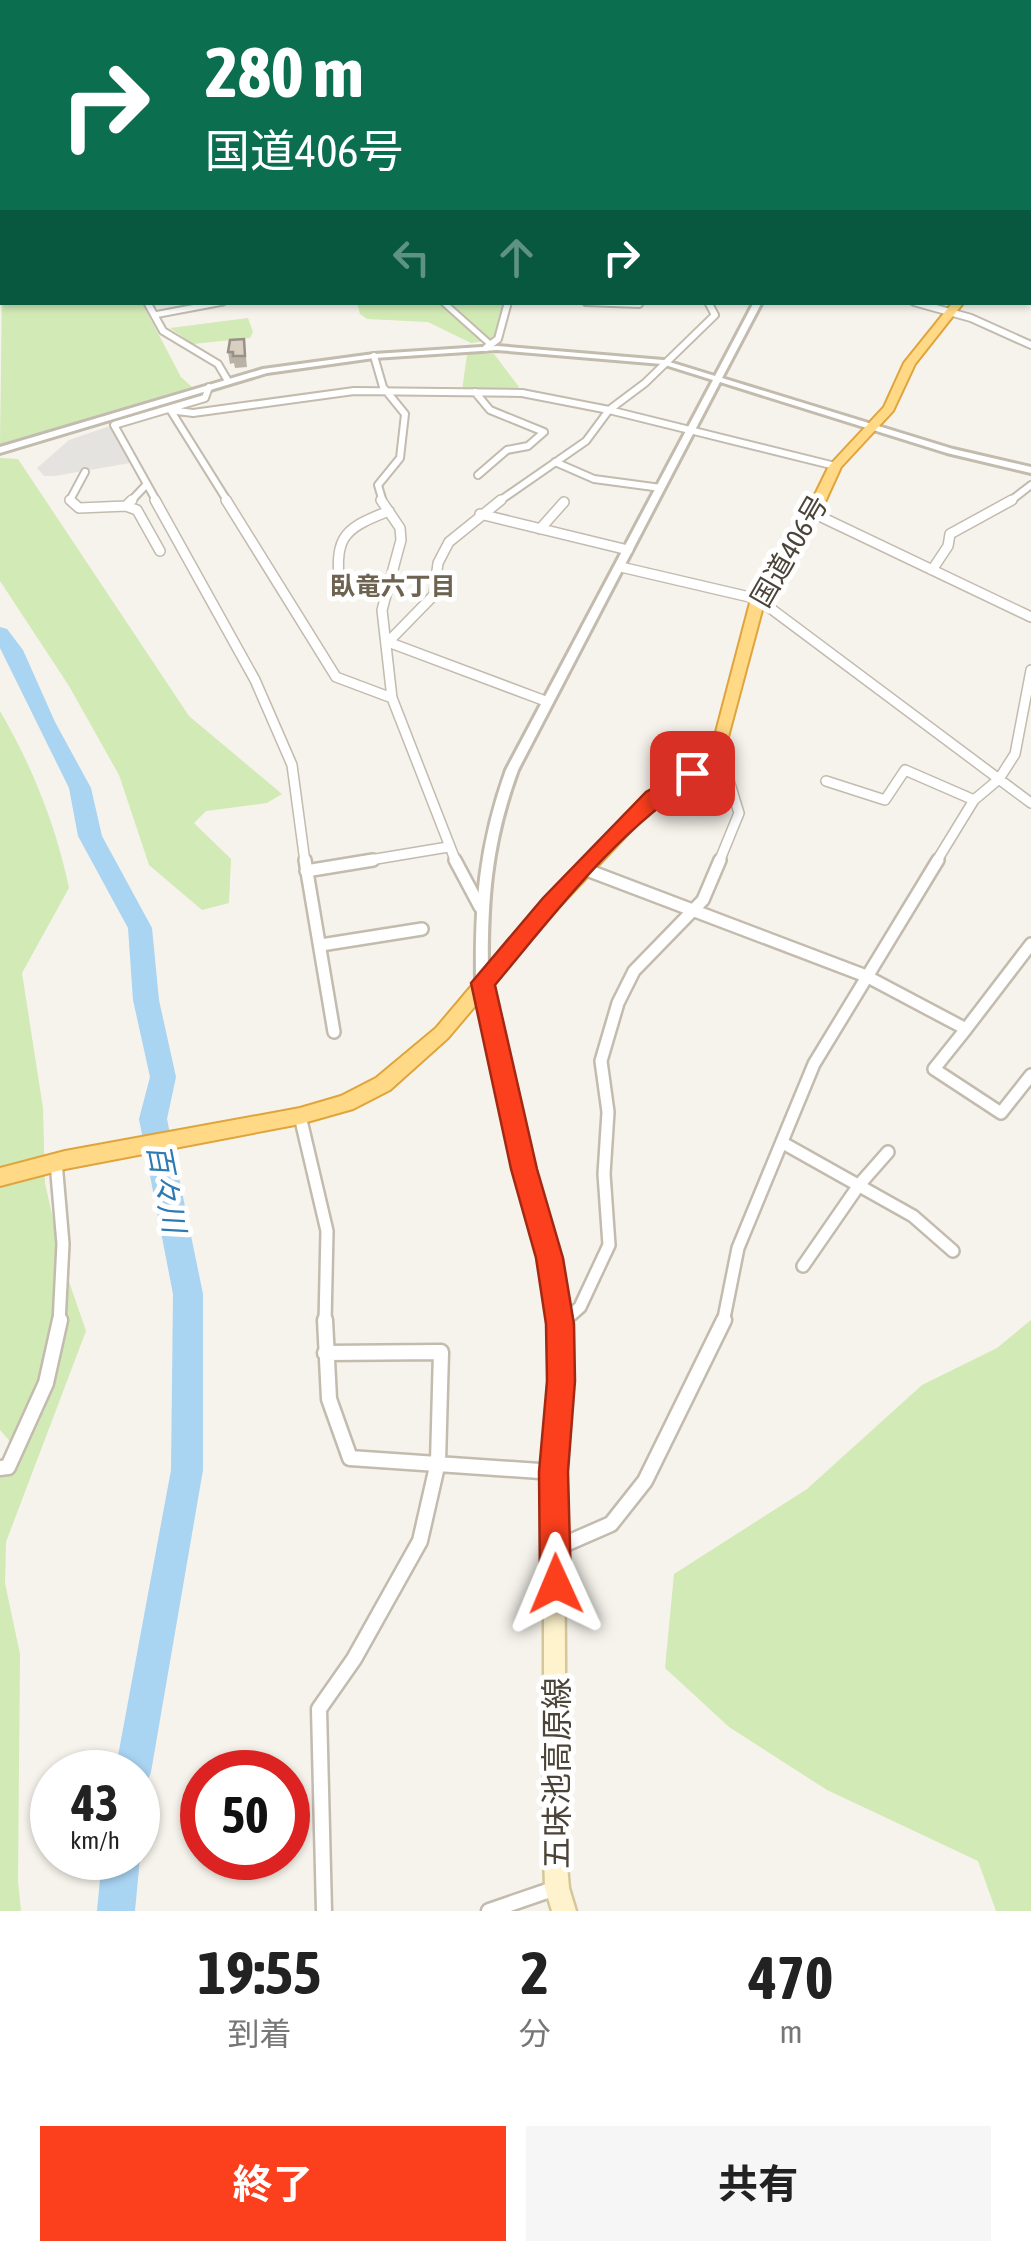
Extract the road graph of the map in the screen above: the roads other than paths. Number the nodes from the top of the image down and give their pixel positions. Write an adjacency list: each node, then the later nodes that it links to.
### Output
1 (149, 305): 8 (street)
2 (206, 305): 8 (street)
3 (446, 305): 10 (street)
4 (507, 305): 10 (street)
5 (710, 305): 12 (street)
6 (756, 305): 13 (street)
7 (955, 307): 9 (street); 20 (highway, 国道406号)
8 (154, 315): 14 (street)
9 (1031, 345)
10 (488, 346): 11 (street); 12 (street)
11 (374, 356): 14 (street); 17 (street)
12 (664, 362): 13 (street); 19 (street)
13 (718, 377): 20 (street); 21 (street)
14 (228, 382): 15 (street)
15 (209, 387): 18 (street); 22 (street)
16 (476, 392): 17 (street); 19 (street); 27 (street)
17 (388, 393): 18 (street); 34 (street)
18 (171, 410): 28 (street); 48 (street)
19 (609, 410): 21 (street); 23 (street)
20 (873, 426): 24 (highway, 国道406号); 25 (street)
21 (690, 432): 24 (street); 30 (street)
22 (0, 450)
23 (555, 462): 30 (street); 36 (street)
24 (836, 466): 35 (highway, 国道406号)
25 (1031, 470)
26 (85, 472): 33 (street)
27 (478, 475)
28 (147, 484): 32 (street); 57 (street)
29 (1031, 485): 42 (street)
30 (661, 488): 39 (street)
31 (564, 502): 38 (street)
32 (126, 506): 33 (street); 40 (street)
33 (97, 509): 37 (street)
34 (389, 510): 43 (street); 43 (street)
35 (812, 513): 42 (street); 44 (highway, 国道406号)
36 (480, 514): 38 (street); 46 (street)
37 (102, 522)
38 (540, 528): 39 (street)
39 (628, 550): 41 (street)
40 (160, 551)
41 (620, 566): 44 (street); 49 (street)
42 (932, 570): 45 (street)
43 (385, 594): 46 (street)
44 (758, 599): 50 (highway, 国道406号); 51 (street)
45 (1031, 617)
46 (388, 642): 48 (street); 49 (street)
47 (1031, 670): 51 (street)
48 (392, 698): 55 (street)
49 (548, 702): 58 (street)
50 (719, 748): 56 (highway); 59 (street)
51 (999, 780): 53 (street); 54 (street)
52 (826, 781): 53 (street)
53 (974, 800): 63 (street)
54 (1031, 803)
55 (448, 847): 57 (street); 58 (street)
56 (587, 870): 59 (street); 64 (highway)
57 (306, 871): 61 (street)
58 (480, 907): 64 (street)
59 (690, 912): 63 (street); 76 (street)
60 (422, 929): 61 (street)
61 (321, 944): 66 (street)
62 (1031, 944): 65 (street)
63 (866, 976): 65 (street); 69 (street)
64 (482, 983): 68 (highway); 76 (main road, 五味池高原線)
65 (966, 1029): 67 (street)
66 (334, 1032)
67 (1031, 1075)
68 (300, 1116): 71 (highway); 77 (street)
69 (782, 1144): 73 (street); 81 (street)
70 (888, 1152): 73 (street)
71 (60, 1161): 72 (highway); 79 (street)
72 (0, 1176)
73 (860, 1185): 74 (street); 75 (street)
74 (953, 1250)
75 (803, 1266)
76 (560, 1324): 80 (main road, 五味池高原線)
77 (325, 1353): 78 (street); 78 (street)
78 (438, 1462): 80 (street); 83 (street)
79 (0, 1468)
80 (554, 1472): 81 (main road, 五味池高原線)
81 (556, 1548): 82 (main road, 五味池高原線)
82 (557, 1888): 84 (street); 85 (main road, 五味池高原線)
83 (324, 1911)
84 (489, 1911)
85 (564, 1911)

